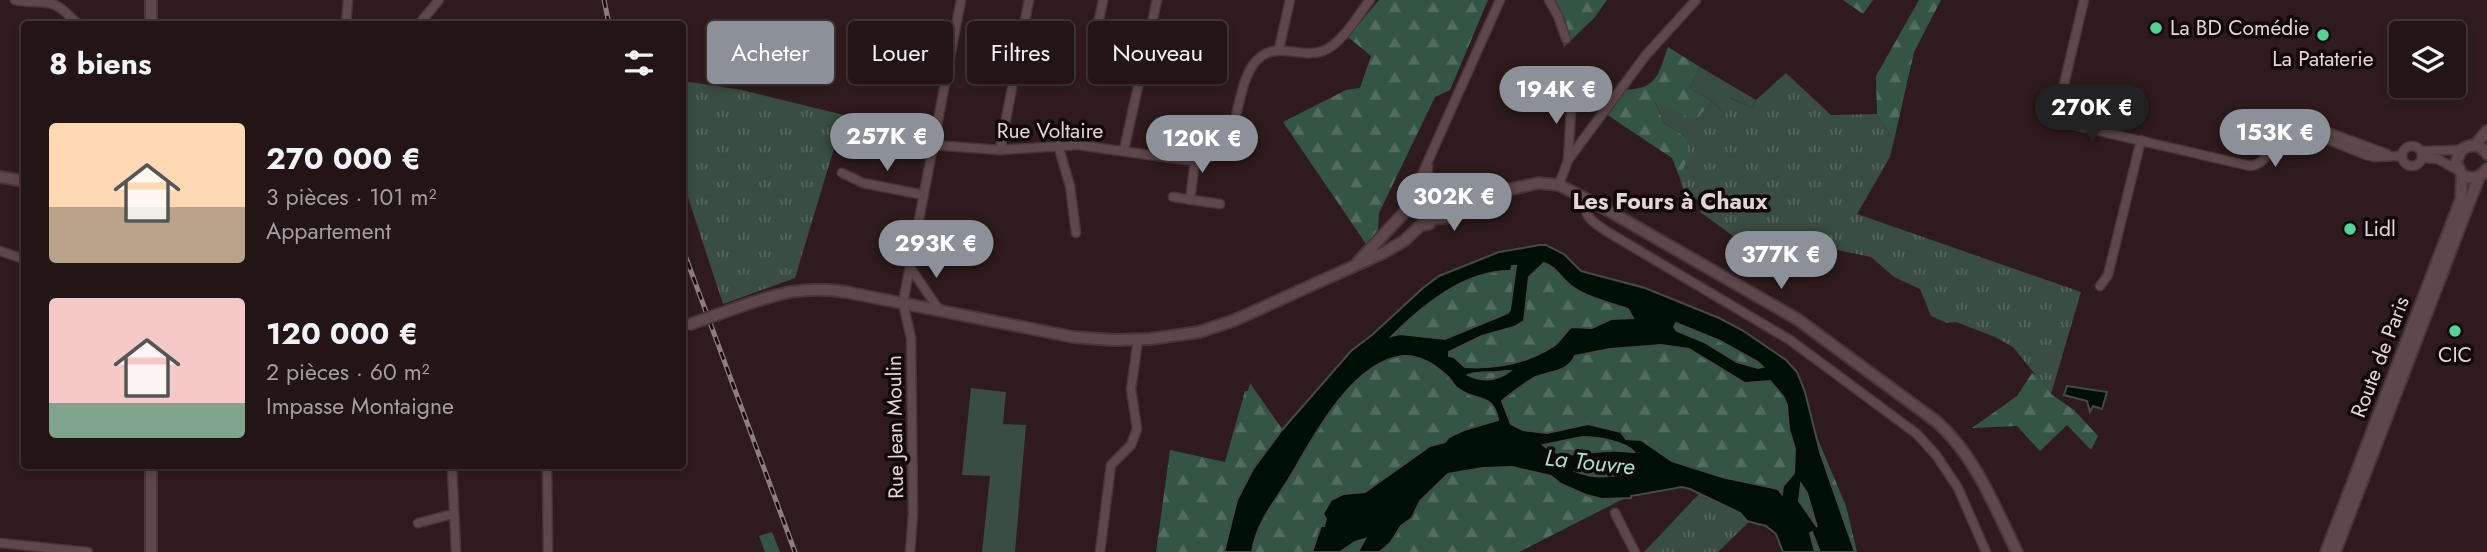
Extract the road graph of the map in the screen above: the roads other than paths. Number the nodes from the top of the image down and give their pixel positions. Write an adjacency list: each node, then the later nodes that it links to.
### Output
1 (15, 0): 15 (street)
2 (151, 0): 16 (street)
3 (348, 0): 17 (street)
4 (439, 0): 18 (street)
5 (961, 0): 25 (street)
6 (1029, 0): 28 (street)
7 (1102, 0): 19 (street)
8 (1157, 0): 29 (street)
9 (1290, 0): 21 (street)
10 (1500, 0): 36 (street)
11 (1549, 0): 20 (street)
12 (1696, 0): 34 (street)
13 (2084, 0): 24 (street)
14 (1366, 1): 21 (street)
15 (75, 21)
16 (151, 21)
17 (346, 21)
18 (422, 21)
19 (1098, 21)
20 (1566, 39)
21 (1279, 49): 35 (street)
22 (1572, 94): 34 (street)
23 (2487, 131): 27 (street)
24 (2141, 141): 33 (street); 58 (street)
25 (933, 145): 28 (street, Rue Voltaire); 43 (street)
26 (1058, 145): 28 (street, Rue Voltaire); 29 (street, Rue Voltaire); 51 (street)
27 (2475, 145): 30 (street); 32 (street)
28 (1000, 149)
29 (1124, 150): 35 (street, Rue Voltaire)
30 (2461, 150): 31 (street); 38 (street, Route de Paris)
31 (2421, 154): 33 (street); 33 (street); 38 (street)
32 (2487, 154)
33 (2397, 156)
34 (1568, 160): 42 (street)
35 (1195, 161): 46 (street)
36 (1428, 161): 48 (street); 49 (street)
37 (842, 173): 43 (street)
38 (2461, 173): 39 (street); 79 (street, Route de Paris)
39 (2483, 173): 80 (street, Route de Paris)
40 (0, 177): 41 (street)
41 (21, 180)
42 (1559, 185): 45 (street); 49 (street)
43 (924, 195): 53 (street)
44 (1172, 197): 46 (street)
45 (1588, 199): 77 (street); 78 (street)
46 (1190, 200): 47 (street)
47 (1220, 204)
48 (1412, 204): 49 (street); 50 (street); 56 (street)
49 (1431, 209): 50 (street)
50 (1421, 225): 56 (street)
51 (1076, 233)
52 (971, 235): 53 (street)
53 (915, 236): 57 (street)
54 (0, 251): 55 (street)
55 (21, 258)
56 (1357, 263): 62 (street)
57 (909, 266): 59 (street); 60 (street)
58 (2099, 286)
59 (903, 303): 60 (street); 61 (street, bridge); 74 (street, Rue Jean Moulin)
60 (940, 311): 62 (street)
61 (686, 325)
62 (1138, 340): 75 (street)
63 (151, 469): 71 (street)
64 (452, 469): 67 (street)
65 (547, 469): 73 (street)
66 (1615, 513): 76 (street)
67 (453, 514): 68 (street); 72 (street)
68 (418, 523)
69 (0, 543): 70 (street)
70 (88, 552)
71 (151, 552)
72 (456, 552)
73 (548, 552)
74 (910, 552)
75 (1100, 552)
76 (1635, 552)
77 (1986, 552)
78 (2017, 552)
79 (2326, 552)
80 (2335, 552)

